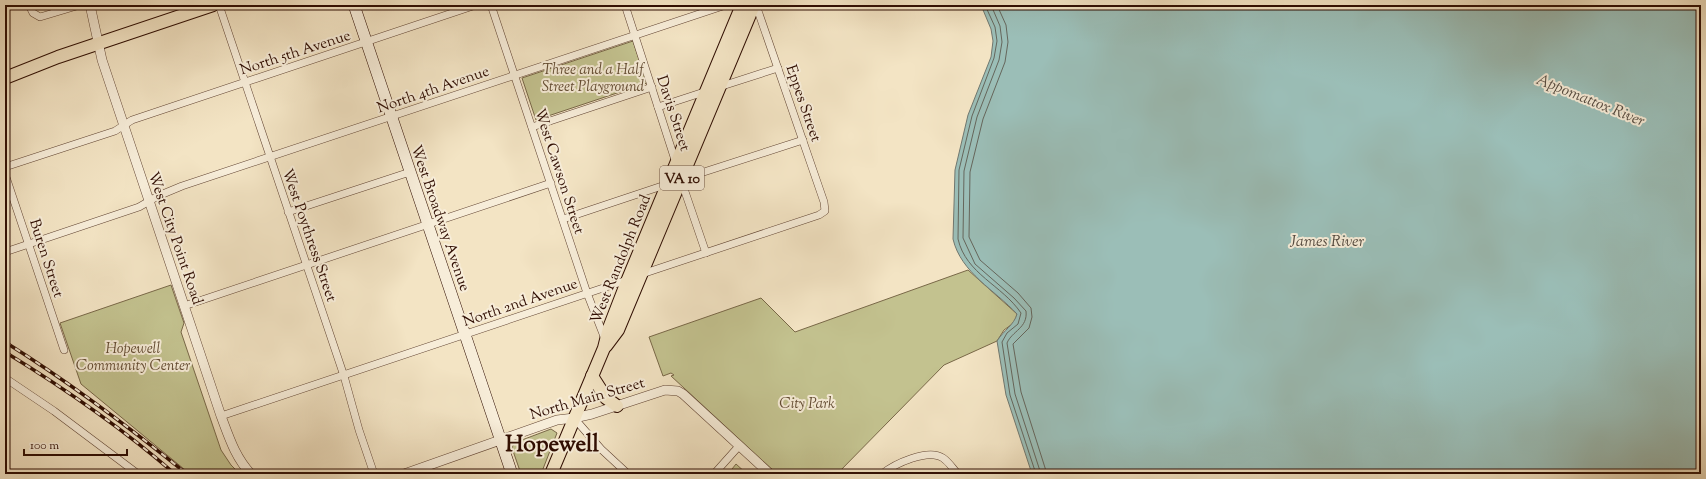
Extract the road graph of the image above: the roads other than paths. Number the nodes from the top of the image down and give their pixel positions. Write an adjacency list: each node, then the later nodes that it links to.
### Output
1 (29, 5): 2 (street)
2 (80, 5)
3 (90, 5): 15 (street, West City Point Road)
4 (213, 5): 15 (main road)
5 (219, 5): 19 (street, West Poythress Street)
6 (354, 5): 14 (main road, West Broadway Avenue)
7 (476, 5): 14 (street, North 5th Avenue)
8 (490, 5): 17 (street, West Cawson Street)
9 (625, 5): 13 (street, Davis Street)
10 (726, 5): 13 (street, North 4th Avenue)
11 (742, 5): 22 (main road, West Randolph Road / VA 10)
12 (755, 5): 16 (street, Eppes Street); 20 (main road, West Randolph Road / VA 10)
13 (635, 35): 17 (street, North 4th Avenue); 21 (street, Davis Street)
14 (366, 41): 19 (street, North 5th Avenue); 24 (main road, West Broadway Avenue)
15 (98, 44): 18 (main road); 25 (street, West City Point Road)
16 (778, 68): 20 (street); 27 (street, Eppes Street)
17 (515, 75): 24 (street, North 4th Avenue); 26 (street, West Cawson Street)
18 (5, 78)
19 (244, 82): 25 (street, North 5th Avenue); 28 (street, West Poythress Street)
20 (720, 86): 22 (street); 33 (main road, West Randolph Road / VA 10)
21 (652, 87): 23 (street, Davis Street); 26 (street)
22 (706, 91): 23 (street); 29 (main road, West Randolph Road / VA 10)
23 (658, 108): 29 (street, Davis Street)
24 (391, 117): 28 (street, North 4th Avenue); 31 (main road, West Broadway Avenue)
25 (124, 125): 30 (street, North 5th Avenue); 36 (street, West City Point Road)
26 (532, 127): 34 (street, West Cawson Street)
27 (803, 140): 33 (street); 37 (street, Eppes Street)
28 (270, 157): 36 (street, North 4th Avenue); 38 (street, West Poythress Street)
29 (676, 163): 33 (street, Davis Street); 35 (main road, West Randolph Road / VA 10)
30 (5, 167)
31 (410, 172): 38 (street); 40 (main road, West Broadway Avenue)
32 (5, 174): 41 (street, Buren Street)
33 (681, 180): 35 (street); 43 (street, Davis Street); 45 (main road, West Randolph Road / VA 10)
34 (551, 183): 39 (street, West Cawson Street); 40 (street)
35 (668, 184): 39 (street); 46 (main road, West Randolph Road / VA 10)
36 (149, 201): 41 (street, North 4th Avenue); 48 (street, West City Point Road)
37 (824, 211): 43 (street, North 2nd Avenue)
38 (288, 212): 44 (street, West Poythress Street)
39 (562, 219): 47 (street, West Cawson Street)
40 (428, 225): 44 (street); 49 (main road, West Broadway Avenue)
41 (29, 244): 42 (street, North 4th Avenue); 51 (street, Buren Street)
42 (5, 252)
43 (706, 253): 45 (street, North 2nd Avenue)
44 (306, 265): 48 (street); 52 (street, West Poythress Street)
45 (641, 275): 46 (street, North 2nd Avenue); 50 (main road, West Randolph Road / VA 10)
46 (628, 279): 47 (street, North 2nd Avenue); 50 (main road, West Randolph Road / VA 10)
47 (587, 293): 49 (street, North 2nd Avenue); 50 (street, West Cawson Street)
48 (184, 306): 56 (street, West City Point Road)
49 (464, 334): 52 (street, North 2nd Avenue); 58 (main road, West Broadway Avenue)
50 (606, 343): 53 (main road, West Randolph Road / VA 10)
51 (64, 350)
52 (344, 376): 56 (street, North 2nd Avenue); 62 (street, West Poythress Street)
53 (592, 376): 55 (main road); 57 (main road, West Randolph Road / VA 10)
54 (5, 378): 60 (street)
55 (617, 406): 57 (street, North Main Street); 59 (street, North Main Street)
56 (221, 416): 61 (street, West City Point Road)
57 (574, 418): 58 (street, North Main Street); 65 (main road, VA 10); 66 (street)
58 (501, 440): 63 (street, North Main Street); 64 (main road, West Broadway Avenue)
59 (737, 448): 67 (street); 68 (street); 69 (street)
60 (138, 474)
61 (251, 474)
62 (374, 474)
63 (404, 474)
64 (512, 474)
65 (551, 474)
66 (628, 474)
67 (714, 474)
68 (762, 474)
69 (770, 474)
70 (882, 474): 71 (street)
71 (958, 474)

